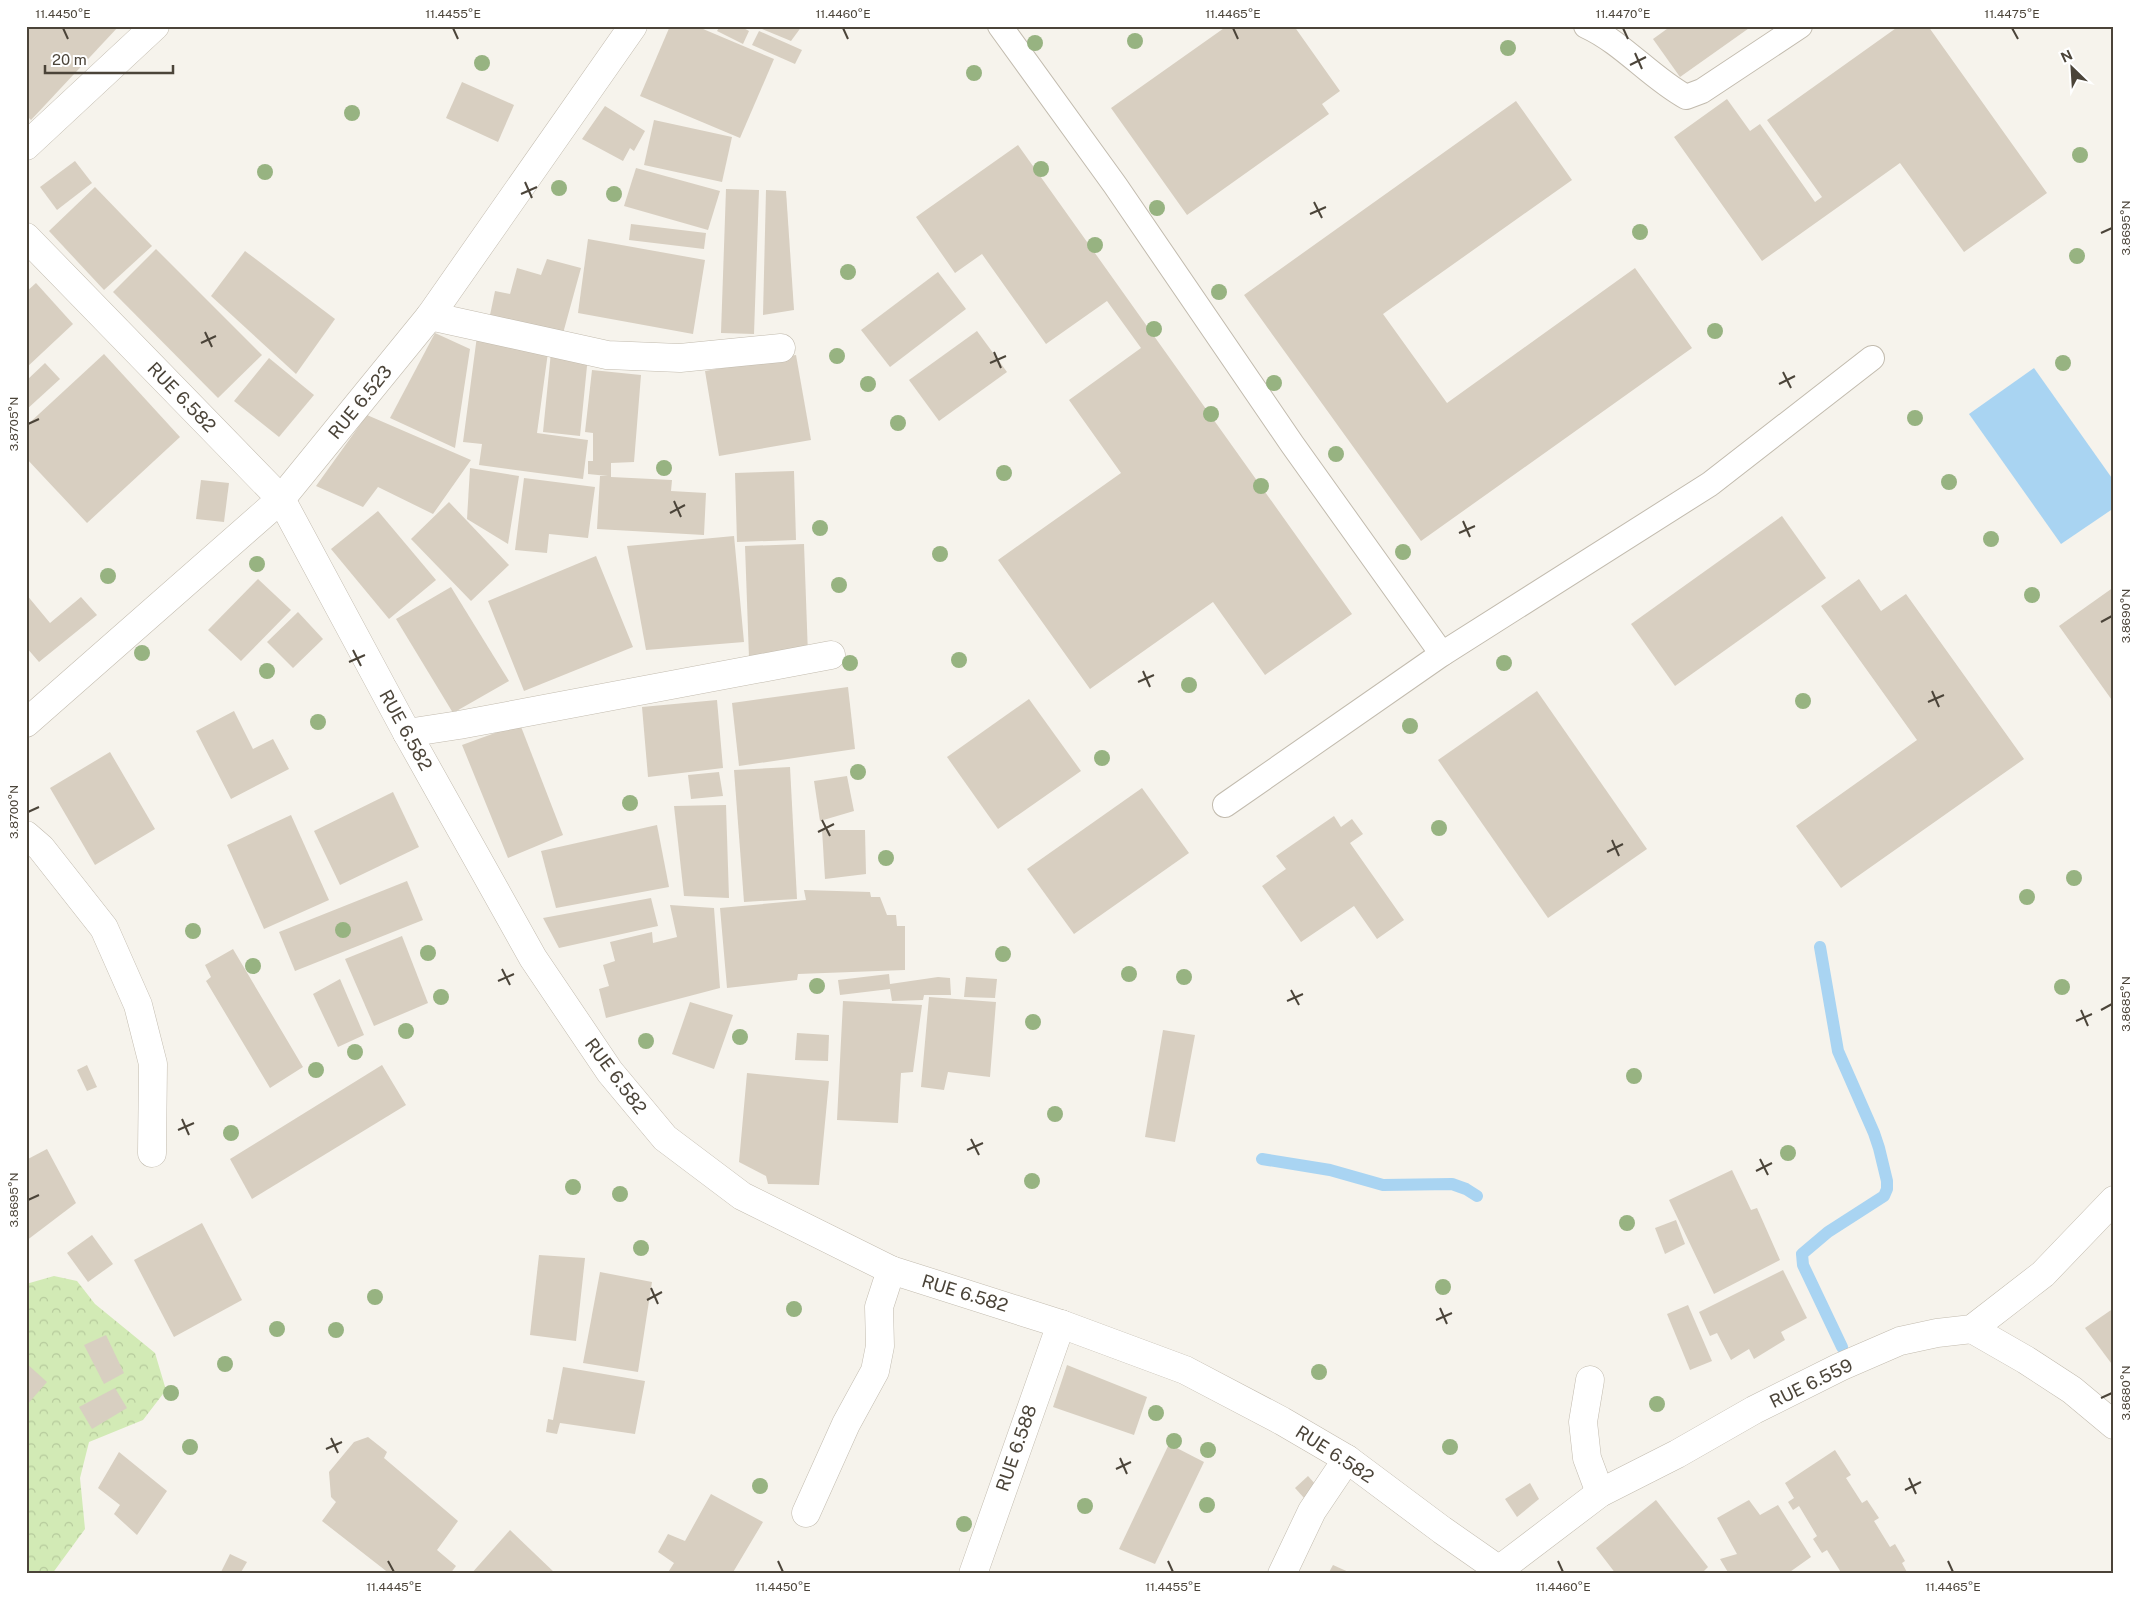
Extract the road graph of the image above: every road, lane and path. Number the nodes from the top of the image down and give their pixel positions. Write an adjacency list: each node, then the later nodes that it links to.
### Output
1 (155, 26): 6 (street)
2 (633, 26): 8 (street, RUE 6.523)
3 (1000, 26): 12 (lane)
4 (1586, 26): 5 (lane)
5 (1800, 26)
6 (26, 146)
7 (26, 238): 11 (street, RUE 6.582)
8 (430, 316): 9 (street); 11 (street, RUE 6.523)
9 (781, 348)
10 (1872, 358): 12 (lane)
11 (281, 499): 14 (street, RUE 6.523); 15 (street, RUE 6.582)
12 (1442, 654): 16 (lane)
13 (831, 655): 15 (street)
14 (26, 722)
15 (407, 733): 20 (street, RUE 6.582)
16 (1225, 805)
17 (26, 835): 18 (street)
18 (152, 1152)
19 (2114, 1200): 22 (street)
20 (891, 1270): 21 (street, RUE 6.582); 27 (street)
21 (1061, 1324): 25 (street, RUE 6.582); 29 (street, RUE 6.588)
22 (1972, 1329): 24 (street); 26 (street, RUE 6.559)
23 (1590, 1380): 26 (street)
24 (2114, 1425)
25 (1347, 1459): 28 (street, RUE 6.582); 30 (street)
26 (1600, 1493): 28 (street, RUE 6.559)
27 (806, 1513)
28 (1502, 1572)
29 (973, 1574)
30 (1282, 1574)

